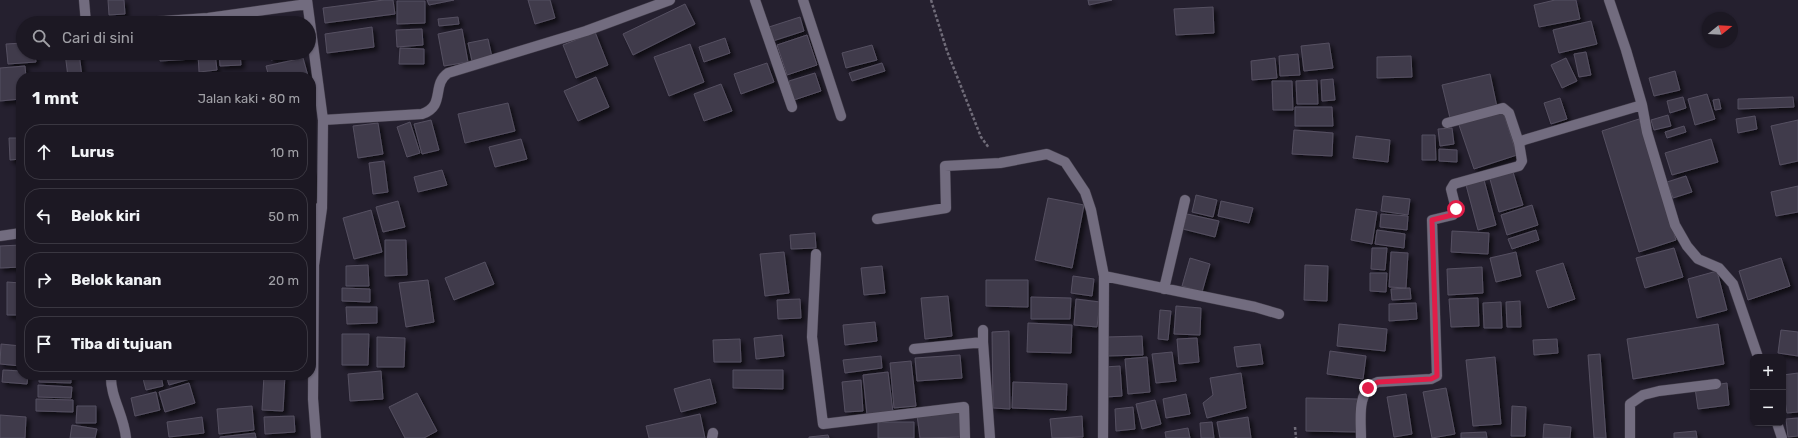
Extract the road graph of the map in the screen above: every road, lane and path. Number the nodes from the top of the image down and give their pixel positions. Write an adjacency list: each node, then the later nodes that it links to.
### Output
1 (84, 0): 9 (street)
2 (670, 0): 8 (street)
3 (755, 0): 14 (street)
4 (802, 0): 15 (street)
5 (931, 0): 19 (path)
6 (1609, 0): 13 (street)
7 (307, 2): 10 (street); 11 (street)
8 (659, 2): 16 (street)
9 (85, 16)
10 (220, 16)
11 (309, 16)
12 (315, 60): 16 (street)
13 (1642, 105): 18 (street); 34 (street)
14 (792, 107)
15 (841, 116)
16 (323, 120): 21 (street)
17 (1447, 122): 18 (street)
18 (1519, 143): 46 (street)
19 (1000, 163): 23 (street); 28 (street)
20 (1185, 200): 29 (street)
21 (322, 208): 22 (street); 26 (street)
22 (316, 209)
23 (877, 219)
24 (16, 234): 25 (street)
25 (0, 236)
26 (316, 242)
27 (816, 254): 42 (street)
28 (1104, 276): 29 (street); 44 (street)
29 (1164, 289): 30 (street)
30 (1279, 314)
31 (983, 330): 32 (street)
32 (983, 342): 33 (street); 43 (street)
33 (914, 349)
34 (1757, 354)
35 (110, 380): 40 (street)
36 (313, 380): 41 (street)
37 (1716, 384): 47 (street)
38 (1778, 426): 48 (street)
39 (1295, 427): 45 (path)
40 (126, 438)
41 (316, 438)
42 (965, 438)
43 (990, 438)
44 (1103, 438)
45 (1296, 438)
46 (1361, 438)
47 (1630, 438)
48 (1782, 438)

